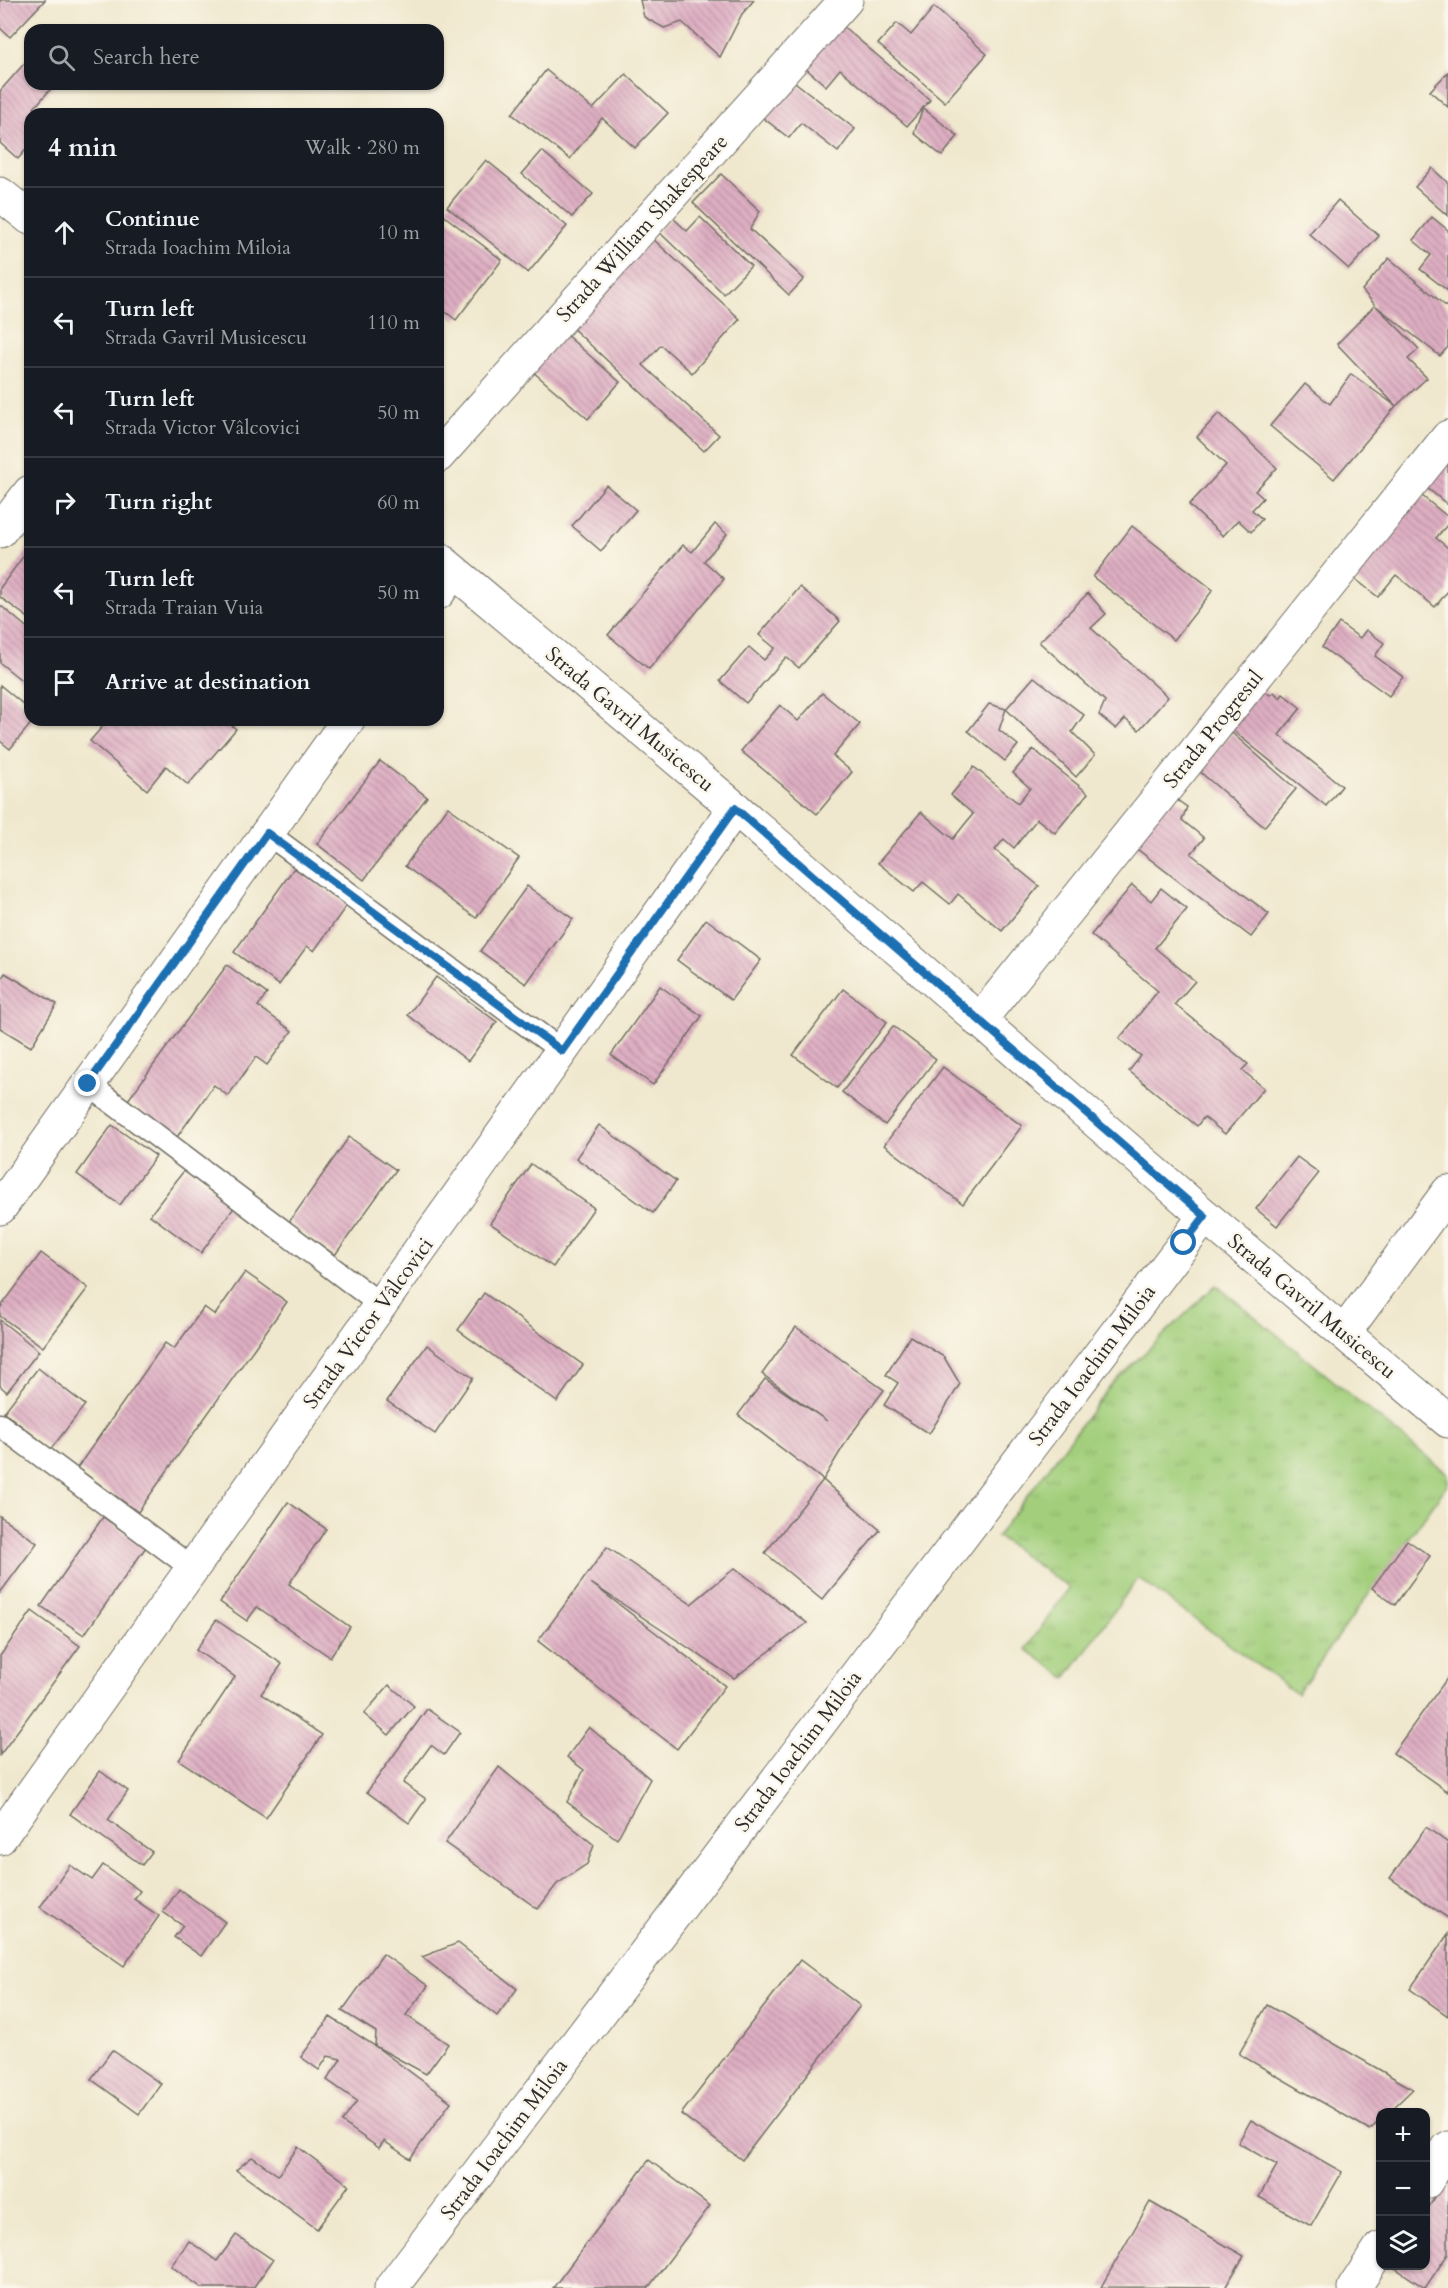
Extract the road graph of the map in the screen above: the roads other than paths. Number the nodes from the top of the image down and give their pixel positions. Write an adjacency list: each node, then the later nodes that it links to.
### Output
1 (846, 0): 5 (street, Strada William Shakespeare)
2 (0, 194): 3 (street)
3 (24, 213)
4 (1448, 437): 12 (street, Strada Progresul)
5 (444, 449)
6 (24, 500): 7 (street)
7 (0, 531)
8 (444, 575): 10 (street, Strada Gavril Musicescu)
9 (344, 726): 11 (street)
10 (735, 808): 12 (street, Strada Gavril Musicescu); 13 (street, Strada Victor Vâlcovici)
11 (267, 833): 13 (lane); 14 (street)
12 (979, 1021): 17 (street, Strada Gavril Musicescu)
13 (562, 1051): 18 (street, Strada Victor Vâlcovici)
14 (88, 1084): 16 (street); 18 (lane)
15 (1448, 1192): 19 (street)
16 (0, 1208)
17 (1205, 1216): 19 (street, Strada Gavril Musicescu); 27 (street, Strada Ioachim Miloia)
18 (381, 1305): 22 (street, Strada Victor Vâlcovici)
19 (1344, 1333): 20 (street, Strada Gavril Musicescu)
20 (1448, 1421)
21 (0, 1425): 22 (lane)
22 (192, 1568): 23 (street, Strada Victor Vâlcovici)
23 (4, 1824)
24 (1448, 2148): 25 (street)
25 (1430, 2175)
26 (1376, 2254): 28 (street)
27 (391, 2288)
28 (1354, 2288)

